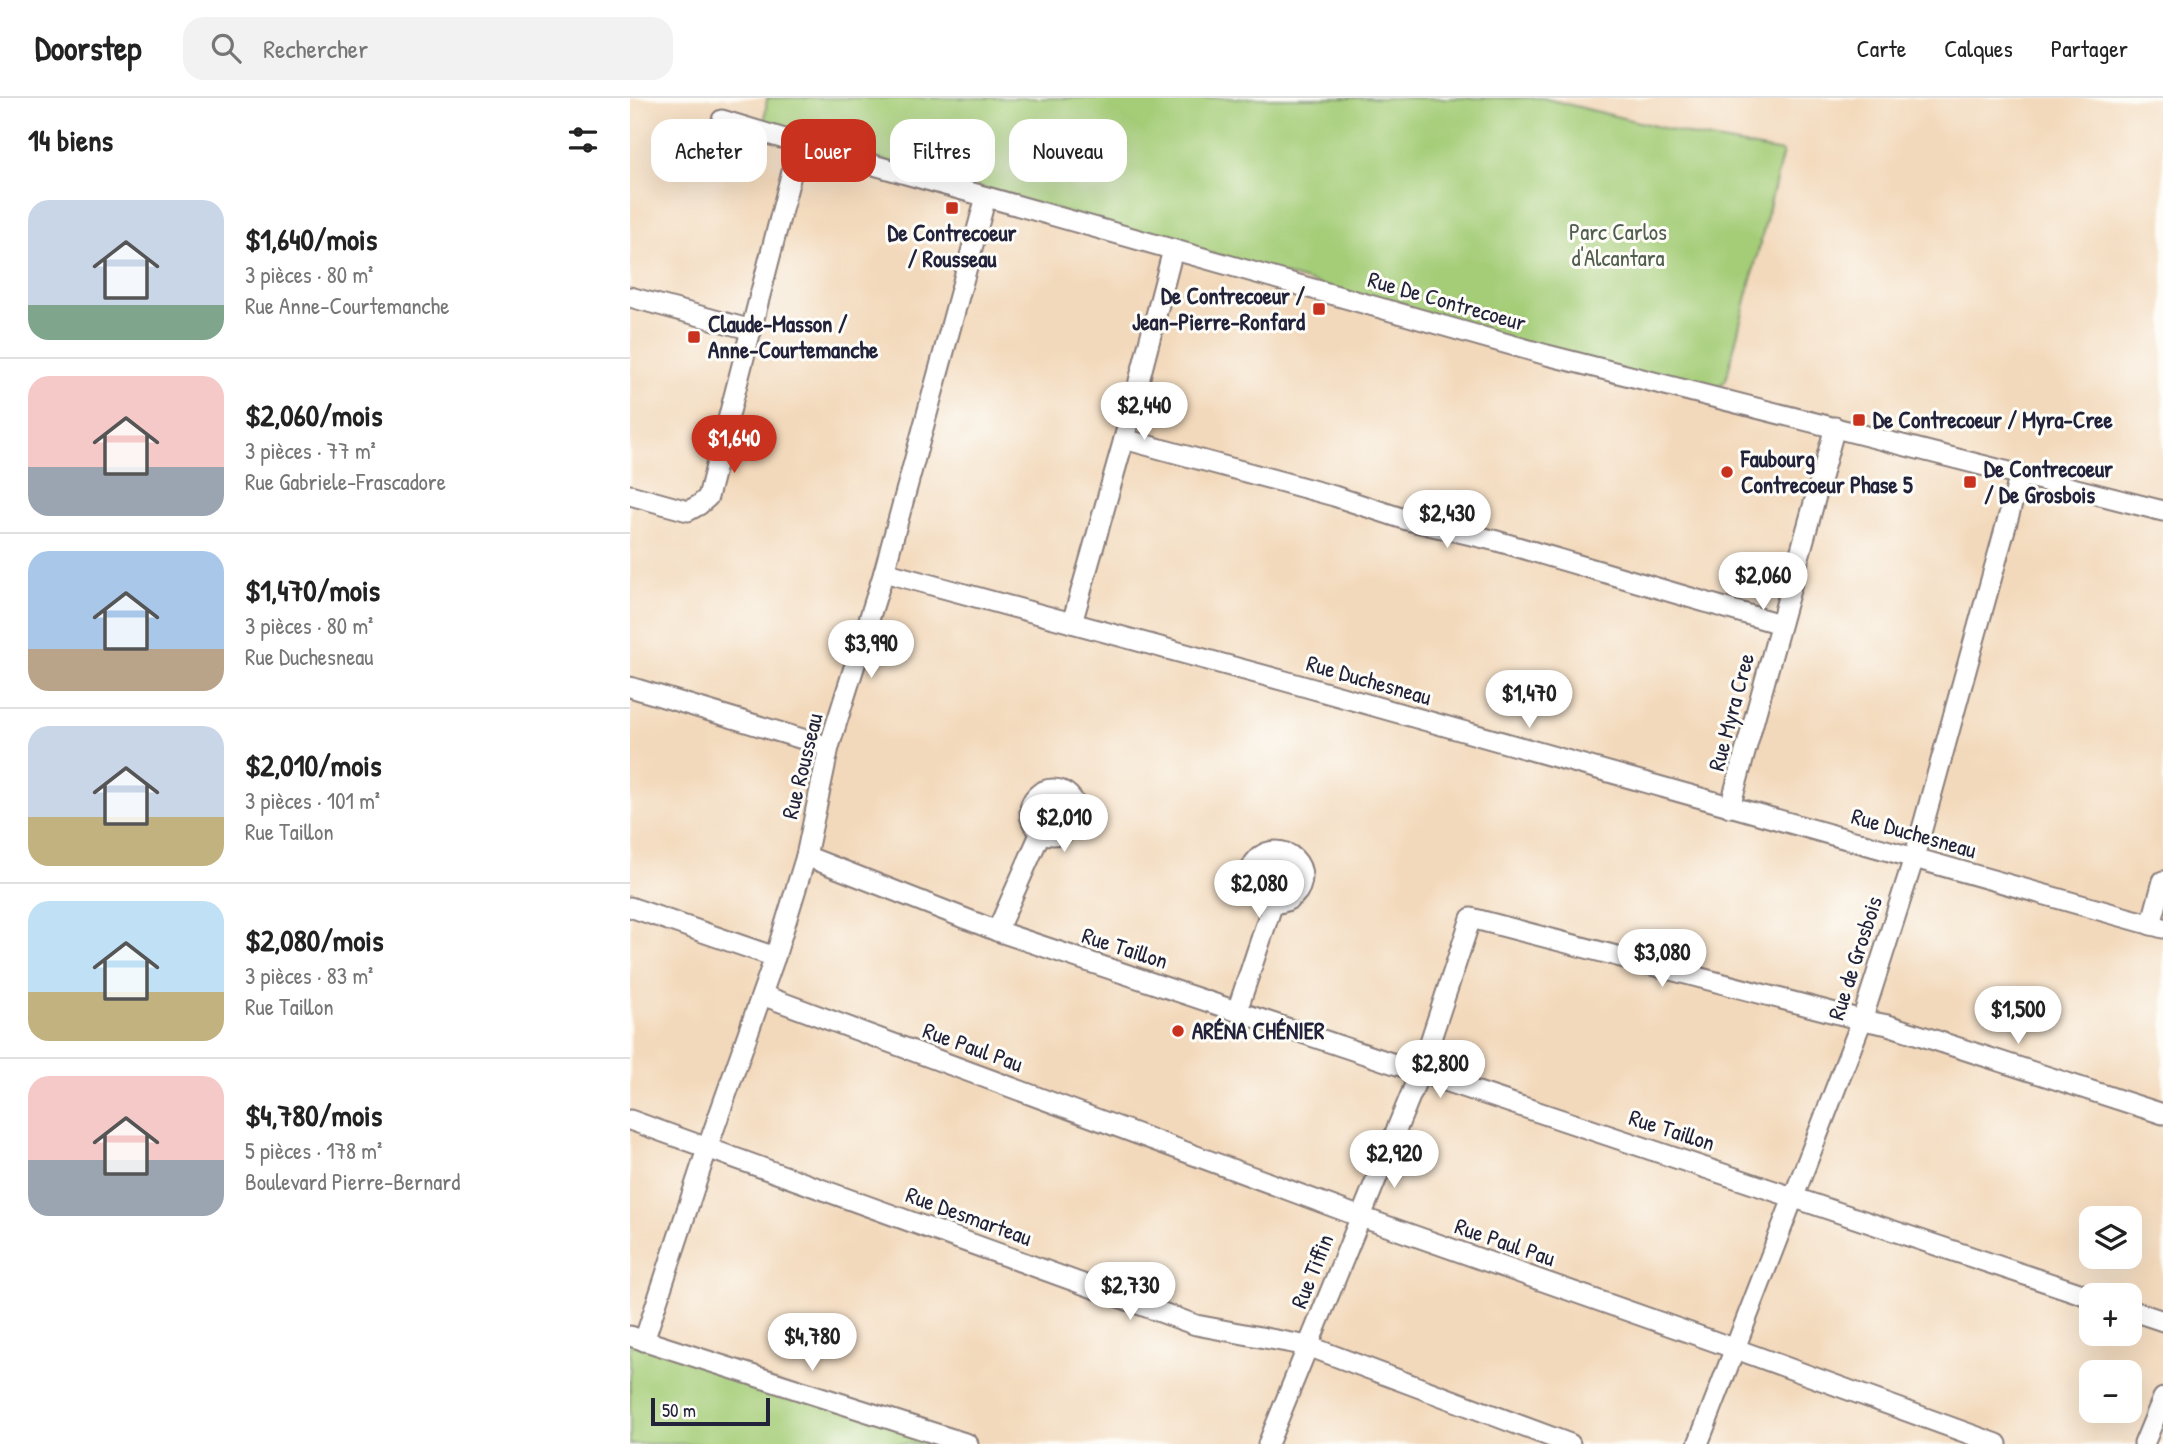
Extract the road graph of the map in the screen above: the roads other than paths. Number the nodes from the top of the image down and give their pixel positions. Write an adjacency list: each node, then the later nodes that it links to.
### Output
1 (876, 166): 3 (street, Rue De Contrecoeur)
2 (789, 182): 6 (street)
3 (986, 197): 4 (street, Rue De Contrecoeur); 12 (street, Rue Rousseau)
4 (1173, 250): 7 (street, Rue De Contrecoeur); 8 (street)
5 (630, 297): 6 (street)
6 (752, 330): 10 (street)
7 (1836, 428): 9 (street, Rue De Contrecoeur); 14 (street, Rue Myra Cree)
8 (1124, 439): 13 (street); 14 (street)
9 (2020, 475): 11 (street, Rue De Contrecoeur); 20 (street, Rue de Grosbois)
10 (630, 495)
11 (2163, 511)
12 (884, 572): 13 (street, Rue Duchesneau); 16 (street, Rue Rousseau)
13 (1073, 623): 17 (street, Rue Duchesneau)
14 (1780, 624): 17 (street, Rue Myra Cree)
15 (630, 687): 16 (street)
16 (829, 747): 19 (street, Rue Rousseau)
17 (1730, 807): 20 (street, Rue Duchesneau)
18 (1041, 832): 25 (street)
19 (806, 856): 25 (street, Rue Taillon); 26 (street, Rue Rousseau)
20 (1914, 858): 24 (street, Rue Duchesneau); 29 (street, Rue de Grosbois)
21 (2163, 881): 24 (street)
22 (1273, 903): 28 (street)
23 (630, 907): 26 (street)
24 (2157, 926)
25 (997, 931): 28 (street, Rue Taillon)
26 (775, 957): 27 (street, Rue Rousseau)
27 (762, 995): 33 (street, Rue Rousseau); 35 (street, Rue Paul Pau)
28 (1237, 1011): 30 (street, Rue Taillon)
29 (1862, 1020): 30 (street, Rue Tiffin); 31 (street); 34 (street, Rue de Grosbois)
30 (1420, 1072): 34 (street, Rue Taillon); 35 (street, Rue Tiffin)
31 (2163, 1114)
32 (630, 1120): 33 (street, Rue Desmarteau)
33 (708, 1146): 39 (street, Rue Rousseau); 40 (street, Rue Desmarteau)
34 (1793, 1196): 36 (street, Rue Taillon); 41 (street, Rue de Grosbois)
35 (1361, 1217): 40 (street, Rue Tiffin); 41 (street, Rue Paul Pau)
36 (2079, 1293)
37 (2142, 1314): 38 (street)
38 (2163, 1321)
39 (637, 1338): 43 (street)
40 (1308, 1346): 44 (street, Rue Tiffin); 45 (street, Rue Desmarteau)
41 (1736, 1349): 46 (street, Rue de Grosbois); 47 (street, Rue Paul Pau)
42 (2163, 1398): 48 (street)
43 (968, 1444)
44 (1268, 1444)
45 (1570, 1444)
46 (1698, 1444)
47 (1997, 1444)
48 (2144, 1444)

